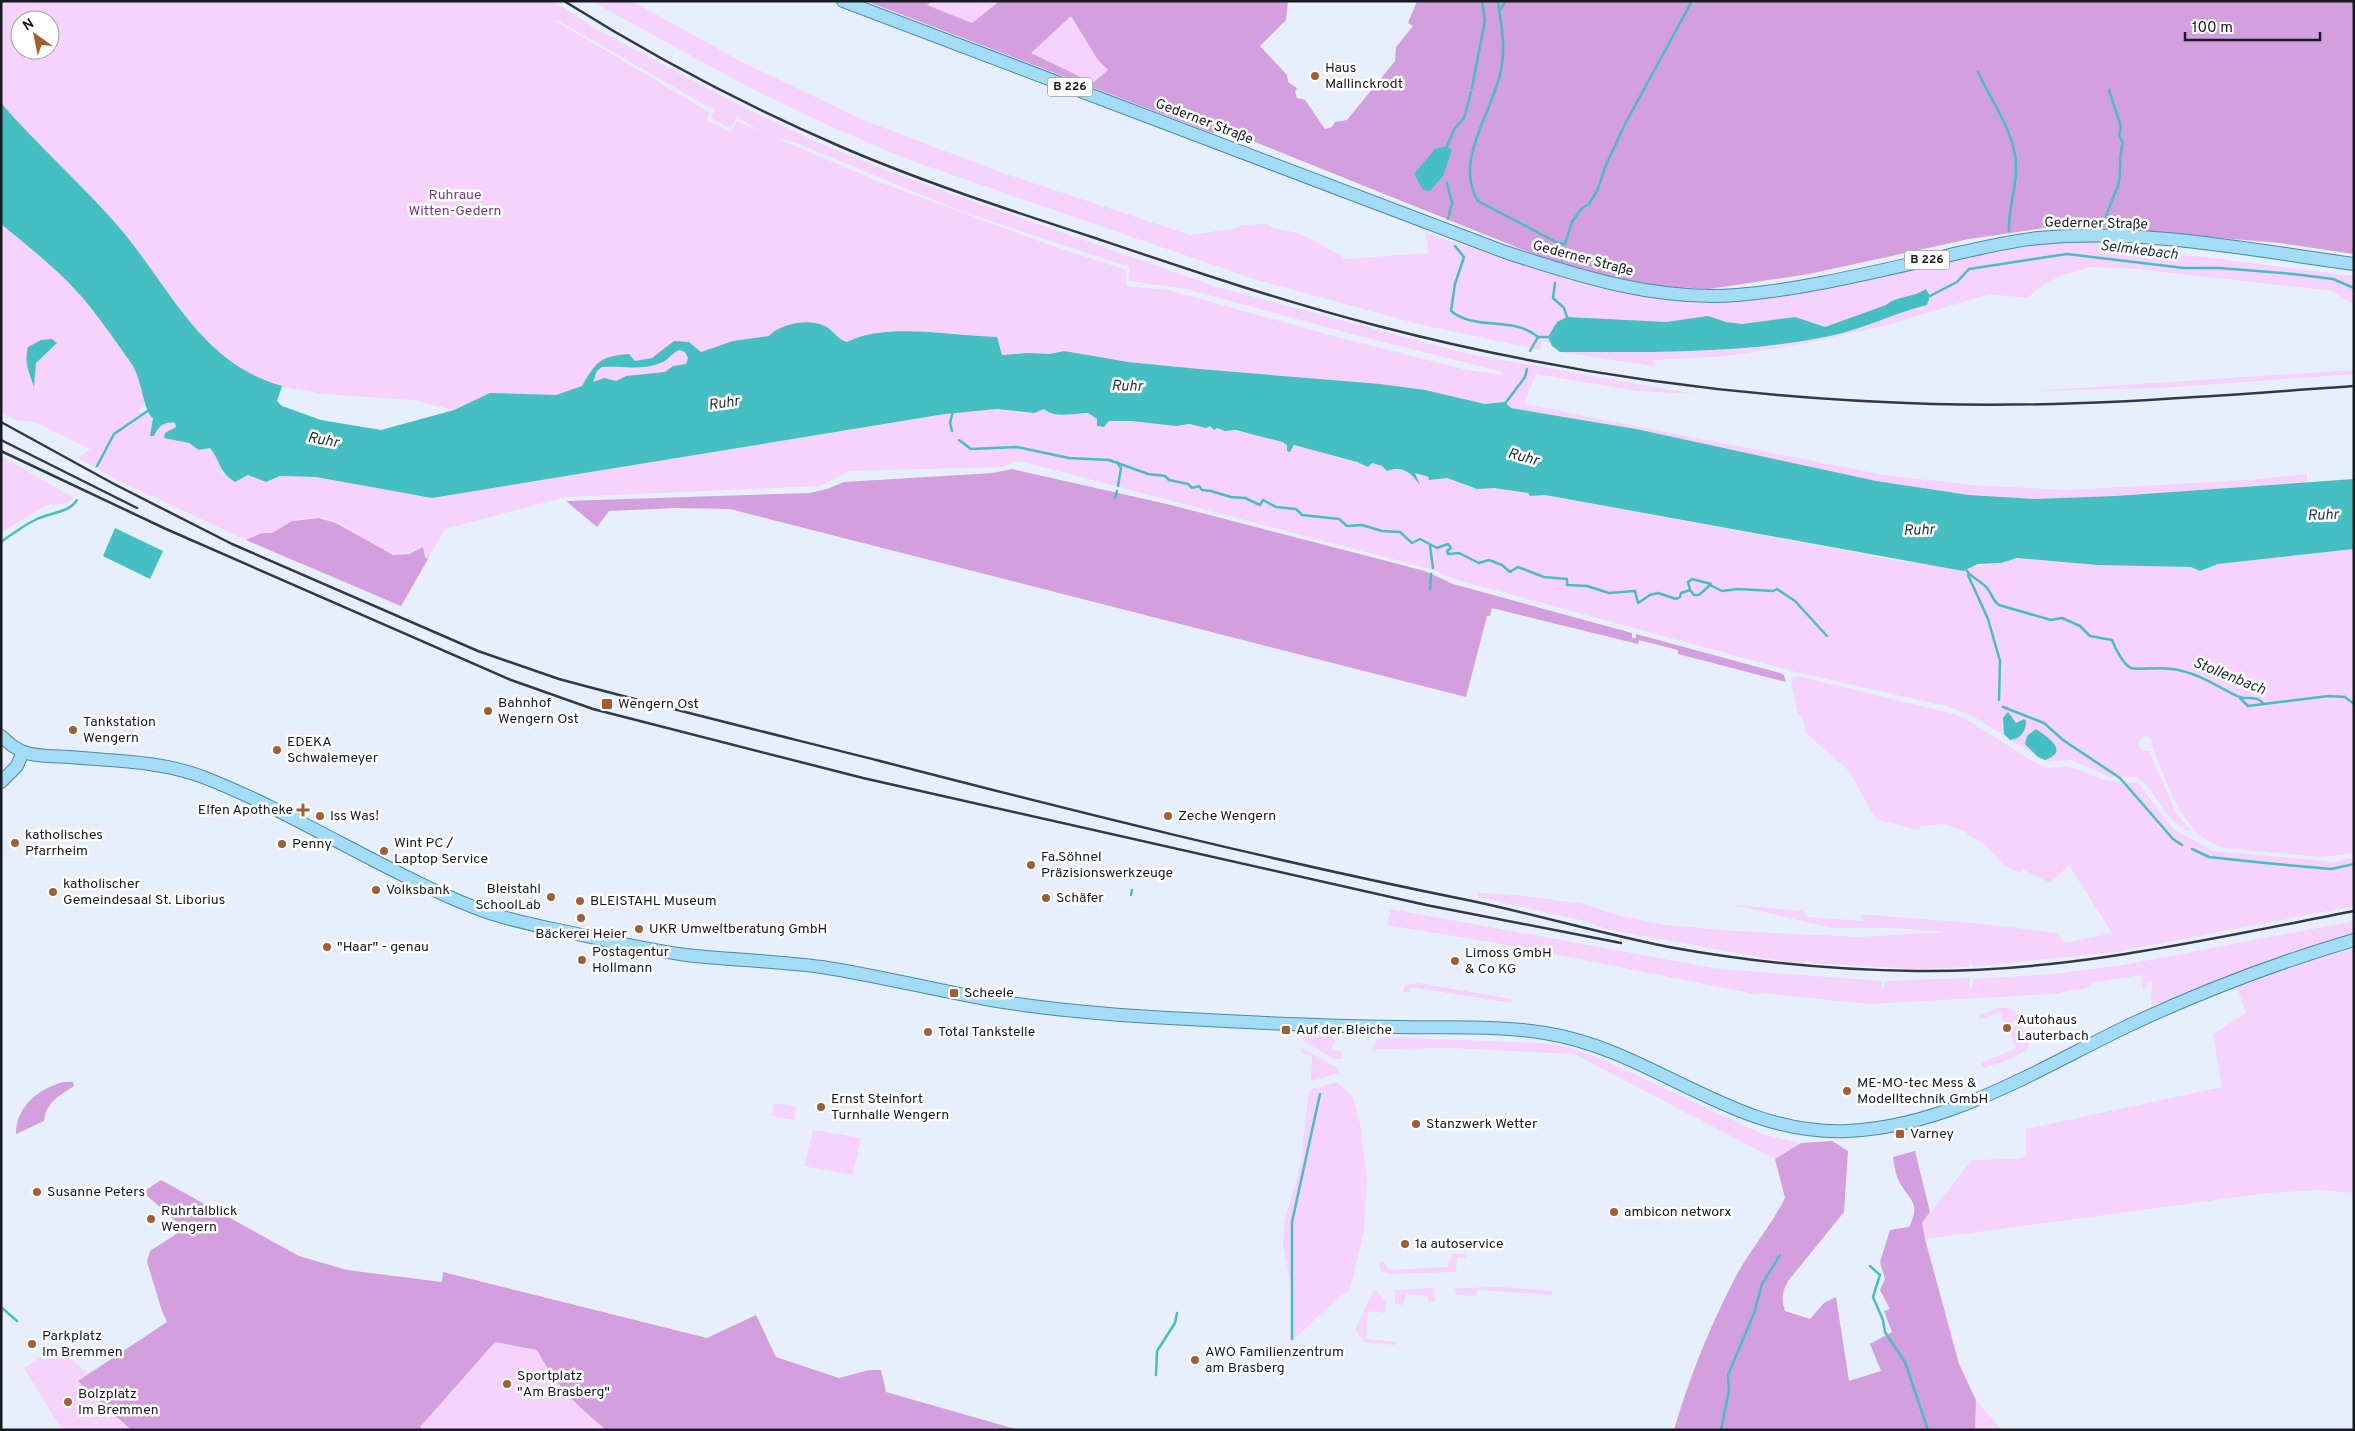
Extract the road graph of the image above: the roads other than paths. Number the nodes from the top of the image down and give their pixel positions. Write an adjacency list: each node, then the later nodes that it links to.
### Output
1 (843, 1): 2 (main road, Gederner Straße / B 226)
2 (2354, 264)
3 (1, 736): 4 (main road)
4 (23, 752): 5 (main road); 6 (main road)
5 (1, 782)
6 (2354, 940)

